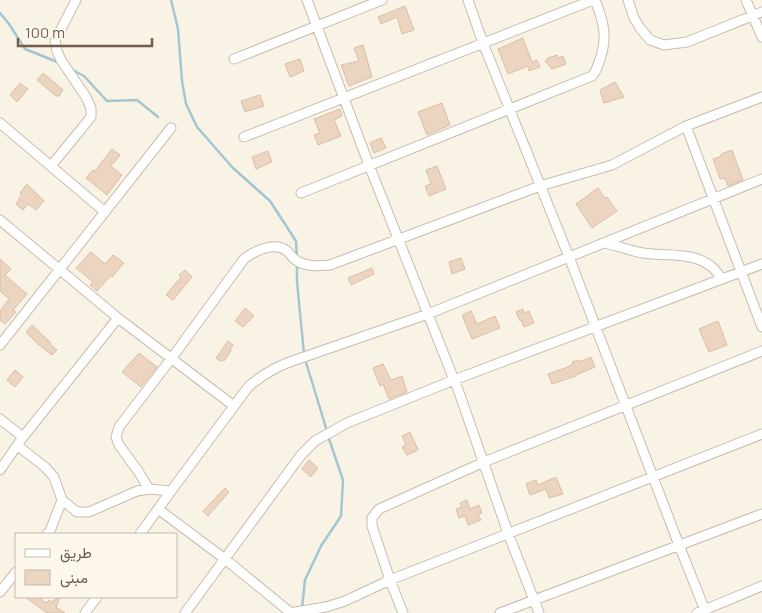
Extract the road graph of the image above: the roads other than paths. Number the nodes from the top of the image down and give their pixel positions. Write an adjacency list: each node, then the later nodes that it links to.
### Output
1 (76, 0): 21 (street)
2 (307, 0): 9 (street)
3 (382, 0): 9 (street)
4 (468, 0): 11 (street)
5 (594, 0): 11 (street); 15 (street)
6 (628, 0): 8 (street)
7 (746, 0): 8 (street)
8 (758, 14): 10 (street)
9 (317, 26): 12 (street); 14 (street)
10 (762, 37)
11 (483, 43): 14 (street); 15 (street)
12 (234, 59)
13 (762, 97): 17 (street)
14 (344, 98): 19 (street); 20 (street)
15 (510, 108): 20 (street); 23 (street)
16 (0, 123): 21 (street)
17 (686, 126): 23 (street); 25 (street)
18 (171, 128): 26 (street)
19 (244, 137)
20 (369, 165): 24 (street); 28 (street)
21 (52, 166): 26 (street)
22 (762, 179): 25 (street)
23 (540, 186): 28 (street); 30 (street)
24 (301, 193)
25 (713, 199): 29 (street); 33 (street)
26 (105, 212): 32 (street)
27 (0, 220): 32 (street)
28 (399, 239): 35 (street); 41 (street)
29 (605, 243): 30 (street); 34 (street)
30 (569, 257): 35 (street); 37 (street)
31 (762, 264): 33 (street)
32 (59, 270): 36 (street); 39 (street)
33 (741, 272): 34 (street); 38 (street)
34 (722, 279): 37 (street)
35 (428, 314): 42 (street); 44 (street)
36 (118, 318): 41 (street); 47 (street)
37 (595, 326): 42 (street); 43 (street)
38 (762, 327)
39 (2, 338)
40 (762, 352): 43 (street)
41 (171, 359): 44 (street); 52 (street)
42 (454, 380): 49 (street); 61 (street)
43 (626, 405): 49 (street); 51 (street)
44 (234, 406): 53 (street)
45 (0, 419): 47 (street)
46 (762, 434): 51 (street)
47 (23, 438): 48 (street)
48 (18, 446): 50 (street); 54 (street)
49 (484, 462): 59 (street); 63 (street)
50 (0, 470)
51 (653, 478): 59 (street); 60 (street)
52 (149, 489): 53 (street); 54 (street)
53 (171, 491): 55 (street)
54 (62, 500): 57 (street)
55 (158, 509): 58 (street); 61 (street)
56 (762, 514): 60 (street)
57 (48, 533)
58 (141, 533)
59 (508, 533): 63 (street); 67 (street)
60 (679, 545): 67 (street); 68 (street)
61 (225, 558): 70 (street); 71 (street)
62 (15, 573): 65 (street)
63 (390, 580): 71 (street); 72 (street)
64 (762, 586): 68 (street)
65 (0, 592)
66 (96, 598): 69 (street)
67 (534, 600): 73 (street); 74 (street)
68 (703, 612)
69 (85, 613)
70 (185, 613)
71 (290, 613)
72 (403, 613)
73 (500, 613)
74 (539, 613)

